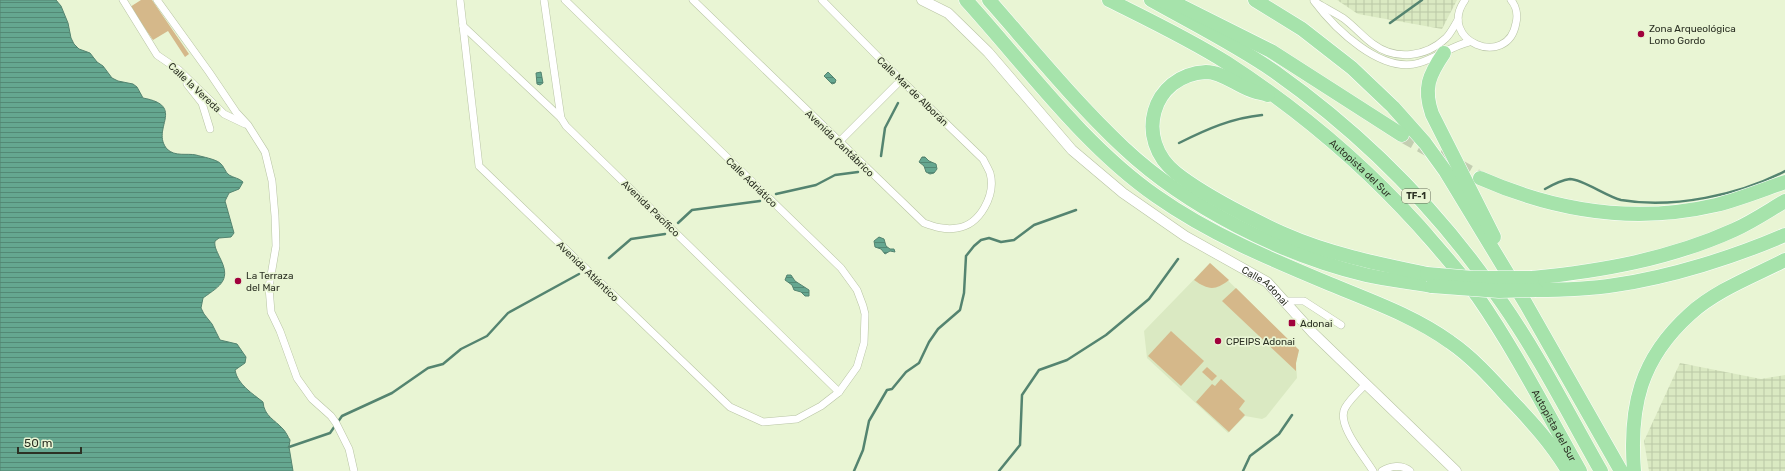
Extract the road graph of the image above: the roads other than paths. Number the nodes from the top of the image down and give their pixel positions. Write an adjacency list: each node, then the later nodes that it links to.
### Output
1 (123, 0): 22 (street, Calle la Vereda)
2 (157, 0): 28 (street)
3 (460, 0): 19 (street, Avenida Atlántico)
4 (565, 0): 44 (street, Calle Adriático)
5 (693, 0): 31 (street, Avenida Cantábrico)
6 (822, 0): 23 (street, Calle Mar de Alborán)
7 (922, 0): 40 (street, Calle Adonai)
8 (966, 0): 50 (highway)
9 (989, 0): 38 (highway)
10 (1109, 0): 25 (highway, Autopista del Sur / TF-1)
11 (1151, 0): 52 (highway, Autopista del Sur / TF-1)
12 (1158, 0): 30 (highway)
13 (1254, 0): 41 (highway)
14 (1464, 0): 18 (street)
15 (1511, 0): 20 (street)
16 (1312, 1): 18 (street); 21 (street)
17 (545, 2): 24 (street)
18 (1458, 20): 20 (street)
19 (463, 26): 26 (street, Avenida Pacífico); 44 (street, Avenida Atlántico)
20 (1469, 42): 21 (street)
21 (1444, 53): 41 (highway)
22 (179, 70): 28 (street, Calle la Vereda); 29 (street)
23 (901, 80): 31 (street); 34 (street, Calle Mar de Alborán)
24 (557, 95): 26 (street); 27 (street)
25 (1279, 98): 38 (highway); 51 (highway, Autopista del Sur / TF-1)
26 (541, 100): 27 (street, Avenida Pacífico)
27 (561, 118): 44 (street, Avenida Pacífico)
28 (248, 125): 45 (street)
29 (210, 129)
30 (1402, 135)
31 (839, 142): 34 (street, Avenida Cantábrico)
32 (1480, 178): 33 (highway)
33 (1785, 182)
34 (991, 189)
35 (1785, 201): 39 (highway)
36 (1785, 235): 39 (highway)
37 (1785, 260): 54 (highway)
38 (1429, 280): 39 (highway, bridge)
39 (1534, 284)
40 (1284, 301): 42 (street); 43 (street, Calle Adonai)
41 (1526, 304): 53 (highway)
42 (1340, 325)
43 (1366, 384): 46 (street); 49 (street, Calle Adonai)
44 (839, 392)
45 (354, 471)
46 (1373, 471)
47 (1382, 471): 48 (street)
48 (1410, 471)
49 (1456, 471)
50 (1568, 471)
51 (1580, 471)
52 (1601, 471)
53 (1621, 471)
54 (1634, 471)

